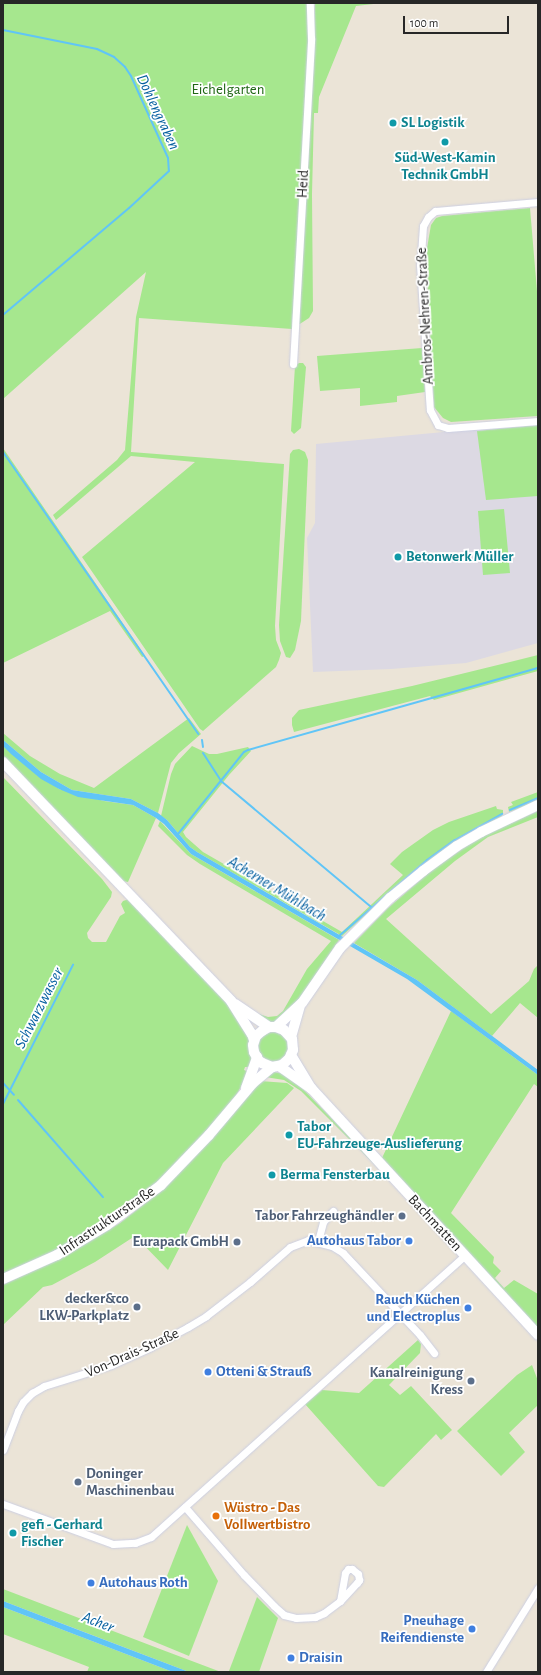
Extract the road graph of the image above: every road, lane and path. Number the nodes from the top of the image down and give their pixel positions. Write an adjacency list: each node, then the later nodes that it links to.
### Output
1 (310, 3): 3 (street, Heid)
2 (538, 202): 4 (street, Ambros-Nehren-Straße)
3 (293, 364)
4 (538, 421)
5 (3, 762): 7 (street)
6 (538, 805): 8 (street)
7 (231, 1001): 9 (street); 11 (street)
8 (302, 1003): 9 (street); 10 (street)
9 (272, 1027): 10 (street); 11 (street)
10 (291, 1037): 12 (street)
11 (254, 1040): 13 (street)
12 (291, 1055): 14 (street); 16 (street)
13 (256, 1057): 14 (street); 15 (street)
14 (275, 1066): 15 (street); 16 (street)
15 (245, 1090): 20 (street, Infrastrukturstraße)
16 (312, 1090): 19 (street, Bachmatten)
17 (333, 1211): 18 (street)
18 (318, 1241): 21 (street); 24 (street, Von-Drais-Straße)
19 (466, 1255): 21 (street); 22 (street, Bachmatten)
20 (3, 1279)
21 (400, 1314): 23 (street); 26 (street)
22 (538, 1335)
23 (434, 1353)
24 (3, 1450)
25 (3, 1504): 26 (street)
26 (185, 1507): 28 (street)
27 (538, 1588): 29 (street)
28 (340, 1601)
29 (486, 1672)

